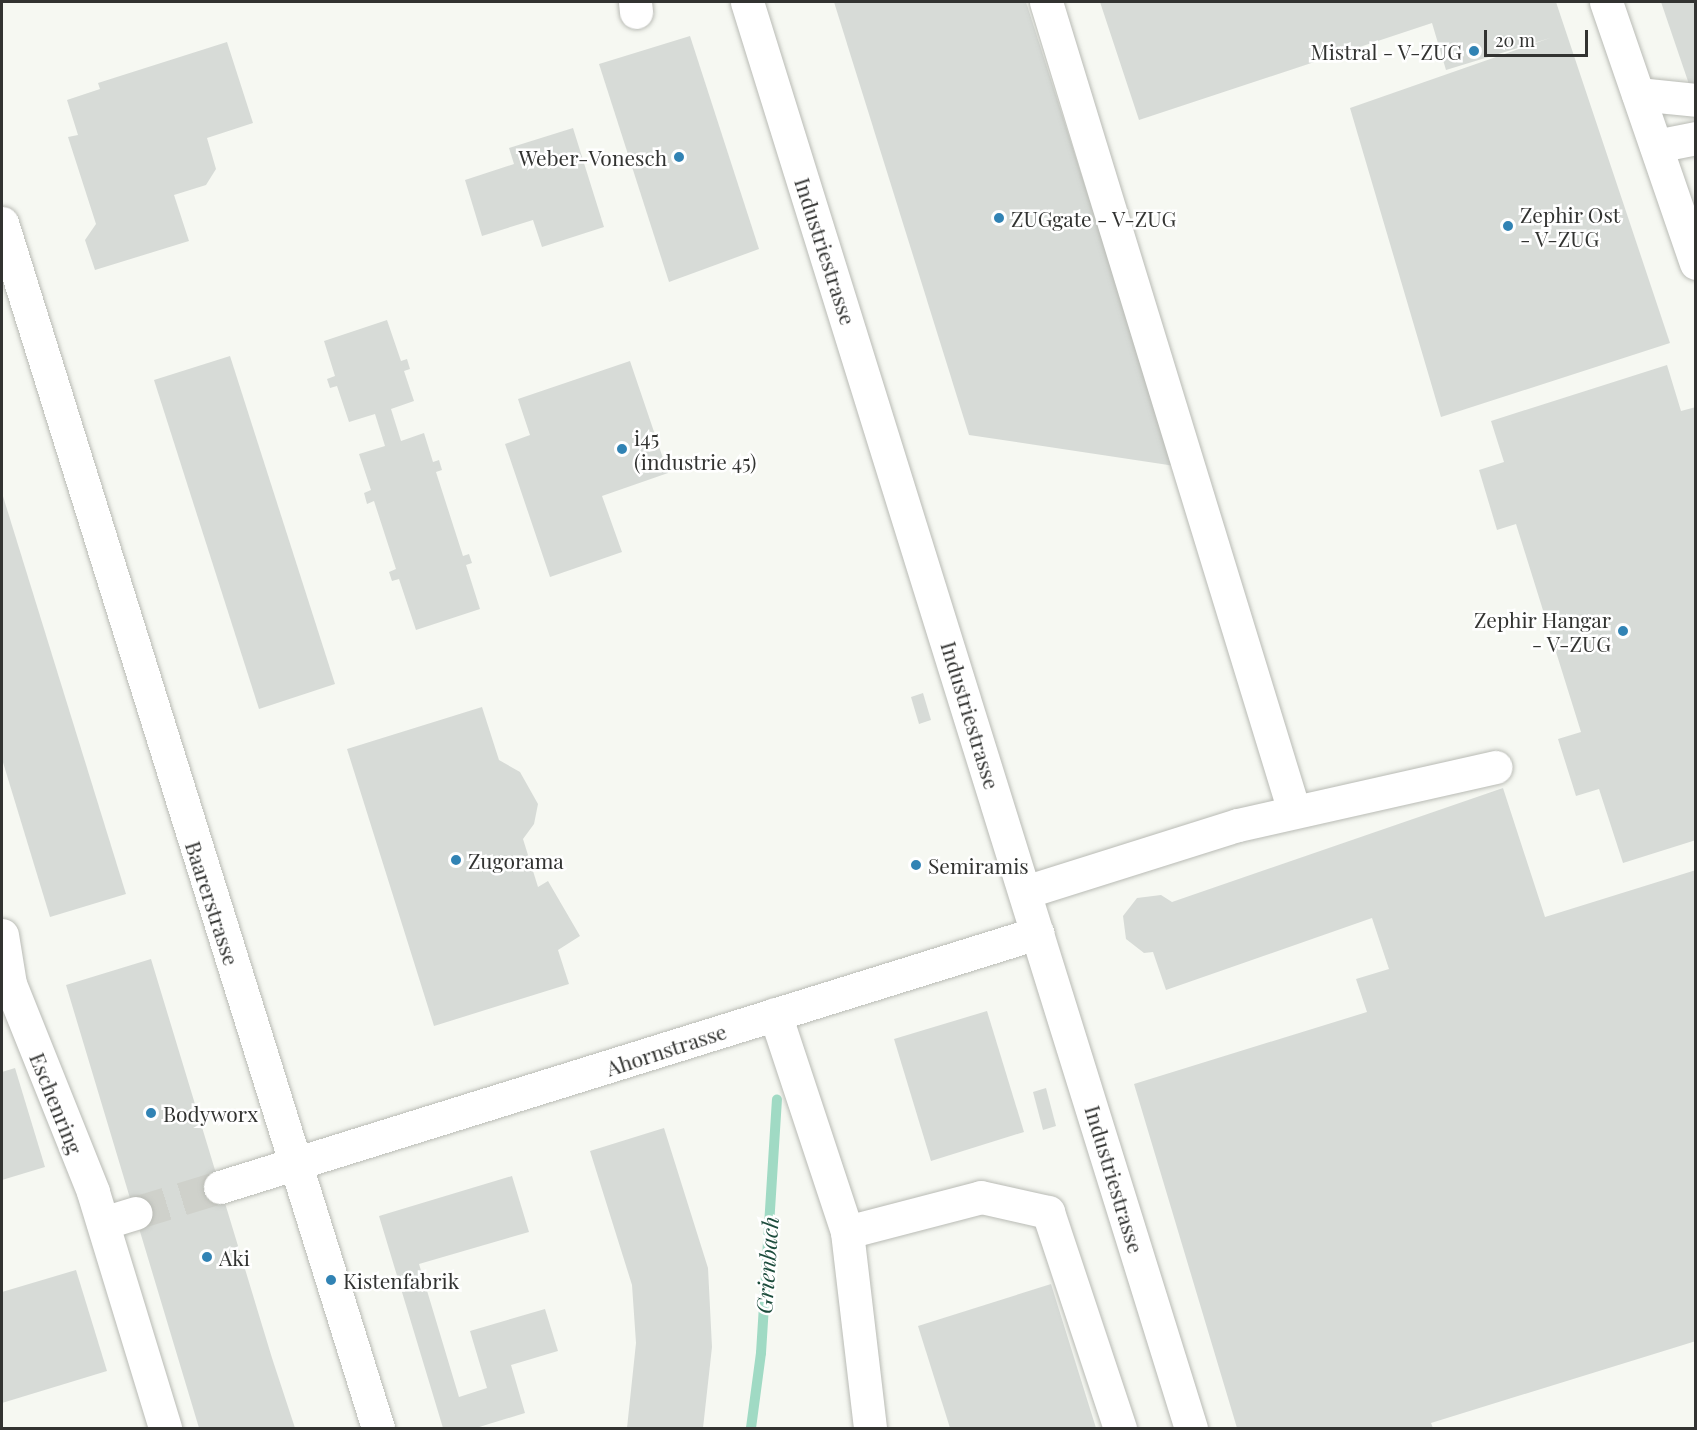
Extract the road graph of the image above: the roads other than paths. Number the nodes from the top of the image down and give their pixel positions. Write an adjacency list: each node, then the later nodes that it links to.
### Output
1 (747, 2): 12 (street, Industriestrasse)
2 (1046, 2): 11 (street)
3 (1606, 2): 4 (street)
4 (1638, 94): 5 (street); 7 (street)
5 (1695, 100)
6 (1695, 138): 7 (street)
7 (1656, 146): 9 (street)
8 (2, 223): 17 (street, Baarerstrasse)
9 (1695, 263)
10 (1496, 767): 11 (street)
11 (1294, 811): 12 (street)
12 (1025, 892): 13 (street, Industriestrasse)
13 (1037, 933): 16 (street, Ahornstrasse); 26 (street, Industriestrasse)
14 (2, 934): 15 (street, Eschenring)
15 (6, 986): 20 (street, Eschenring)
16 (775, 1014): 17 (street, Ahornstrasse); 21 (street)
17 (295, 1164): 18 (street); 23 (street, Baarerstrasse)
18 (220, 1187)
19 (135, 1213): 20 (street)
20 (103, 1223): 22 (street, Eschenring)
21 (847, 1232): 24 (street); 25 (street)
22 (165, 1428)
23 (378, 1428)
24 (870, 1428)
25 (1120, 1428)
26 (1191, 1428)

